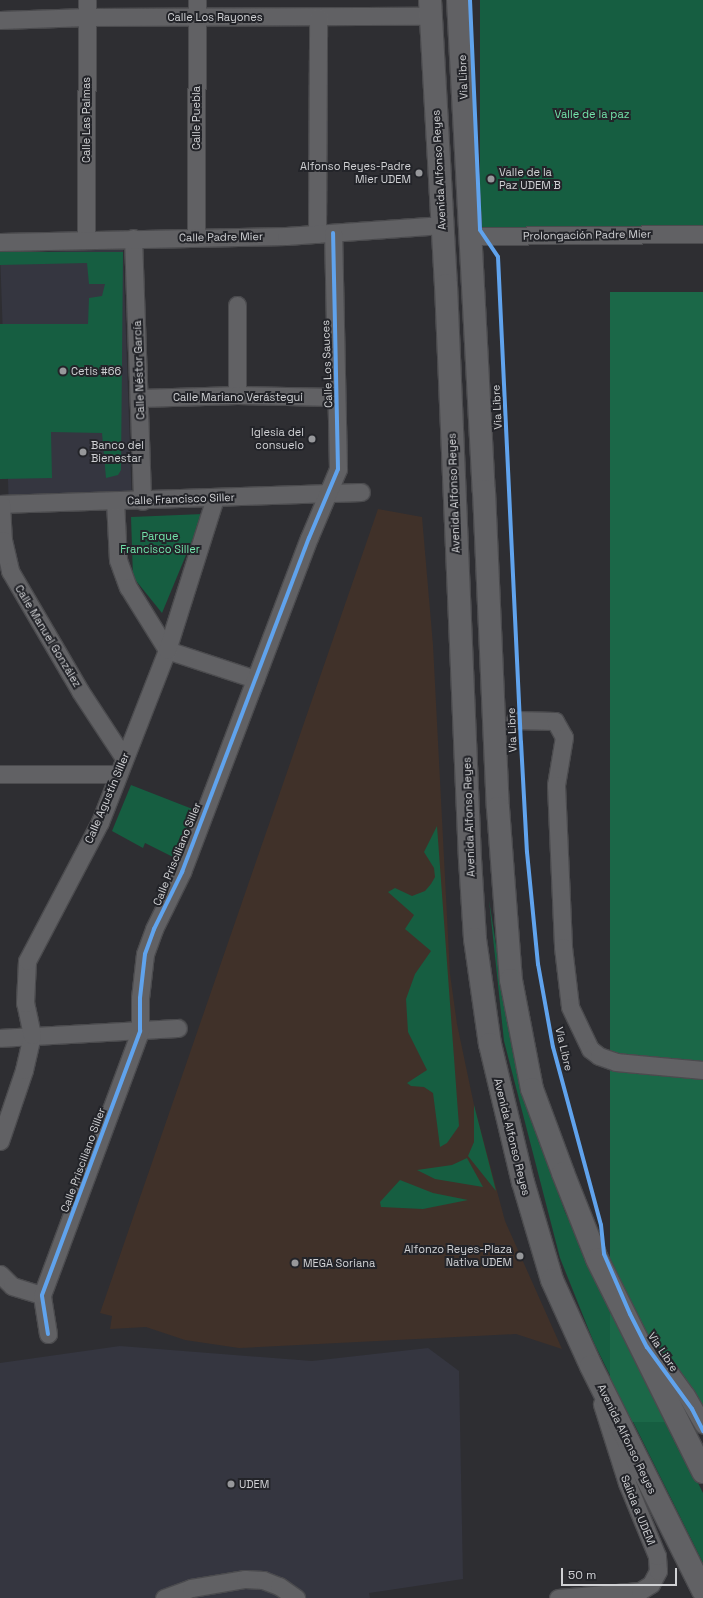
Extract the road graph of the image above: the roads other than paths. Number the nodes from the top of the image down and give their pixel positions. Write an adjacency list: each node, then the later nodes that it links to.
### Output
1 (87, 0): 5 (street, Calle Las Palmas)
2 (197, 0): 6 (street, Calle Puebla)
3 (458, 0): 12 (main road)
4 (430, 8): 7 (street, Calle Los Rayones); 9 (main road, Avenida Alfonso Reyes)
5 (87, 17): 6 (street, Calle Los Rayones); 8 (street, Calle Los Rayones); 15 (street, Calle Las Palmas)
6 (197, 17): 7 (street, Calle Los Rayones); 13 (street, Calle Puebla)
7 (318, 17): 10 (street, Calle Los Sauces)
8 (0, 20)
9 (442, 225): 10 (street, Calle Padre Mier); 43 (main road, Avenida Alfonso Reyes)
10 (325, 234): 13 (street, Calle Padre Mier); 19 (street, Calle Los Sauces)
11 (703, 234): 12 (street, Prolongación Padre Mier)
12 (471, 236): 42 (main road)
13 (196, 237): 14 (street, Calle Padre Mier)
14 (133, 238): 15 (street, Calle Padre Mier); 20 (street, Calle Néstor García)
15 (86, 240): 16 (street, Calle Padre Mier)
16 (0, 242)
17 (237, 305): 18 (street)
18 (237, 395): 19 (street, Calle Mariano Verástegui); 20 (street, Calle Mariano Verástegui)
19 (336, 397): 21 (street, Calle Los Sauces)
20 (140, 398): 24 (street, Calle Néstor García)
21 (329, 492): 22 (street, Calle Francisco Siller); 23 (street, Calle Francisco Siller); 28 (street, Calle Prisciliano Siller)
22 (361, 492)
23 (215, 498): 24 (street, Calle Francisco Siller); 27 (street, Calle Agustín Siller)
24 (142, 501): 25 (street, Calle Francisco Siller)
25 (115, 502): 26 (street, Calle Francisco Siller); 27 (street)
26 (1, 504): 30 (street, Calle Manuel González)
27 (167, 650): 28 (street); 30 (street, Calle Agustín Siller)
28 (254, 678): 34 (street, Calle Prisciliano Siller)
29 (515, 720): 37 (street)
30 (124, 758): 32 (street, Calle Agustín Siller)
31 (0, 774): 32 (street)
32 (118, 774): 35 (street, Calle Agustín Siller)
33 (178, 1028): 34 (street)
34 (140, 1031): 35 (street); 40 (street, Calle Prisciliano Siller)
35 (32, 1035): 36 (street); 38 (street, Calle Agustín Siller)
36 (0, 1038)
37 (703, 1070)
38 (0, 1141)
39 (0, 1274): 40 (street)
40 (42, 1295): 41 (street)
41 (48, 1334)
42 (642, 1349): 44 (street); 45 (main road)
43 (591, 1366): 46 (main road, Avenida Alfonso Reyes); 49 (street, Salida a UDEM)
44 (703, 1425)
45 (703, 1472)
46 (703, 1591)
47 (164, 1598): 48 (street)
48 (296, 1598)
49 (558, 1598)

